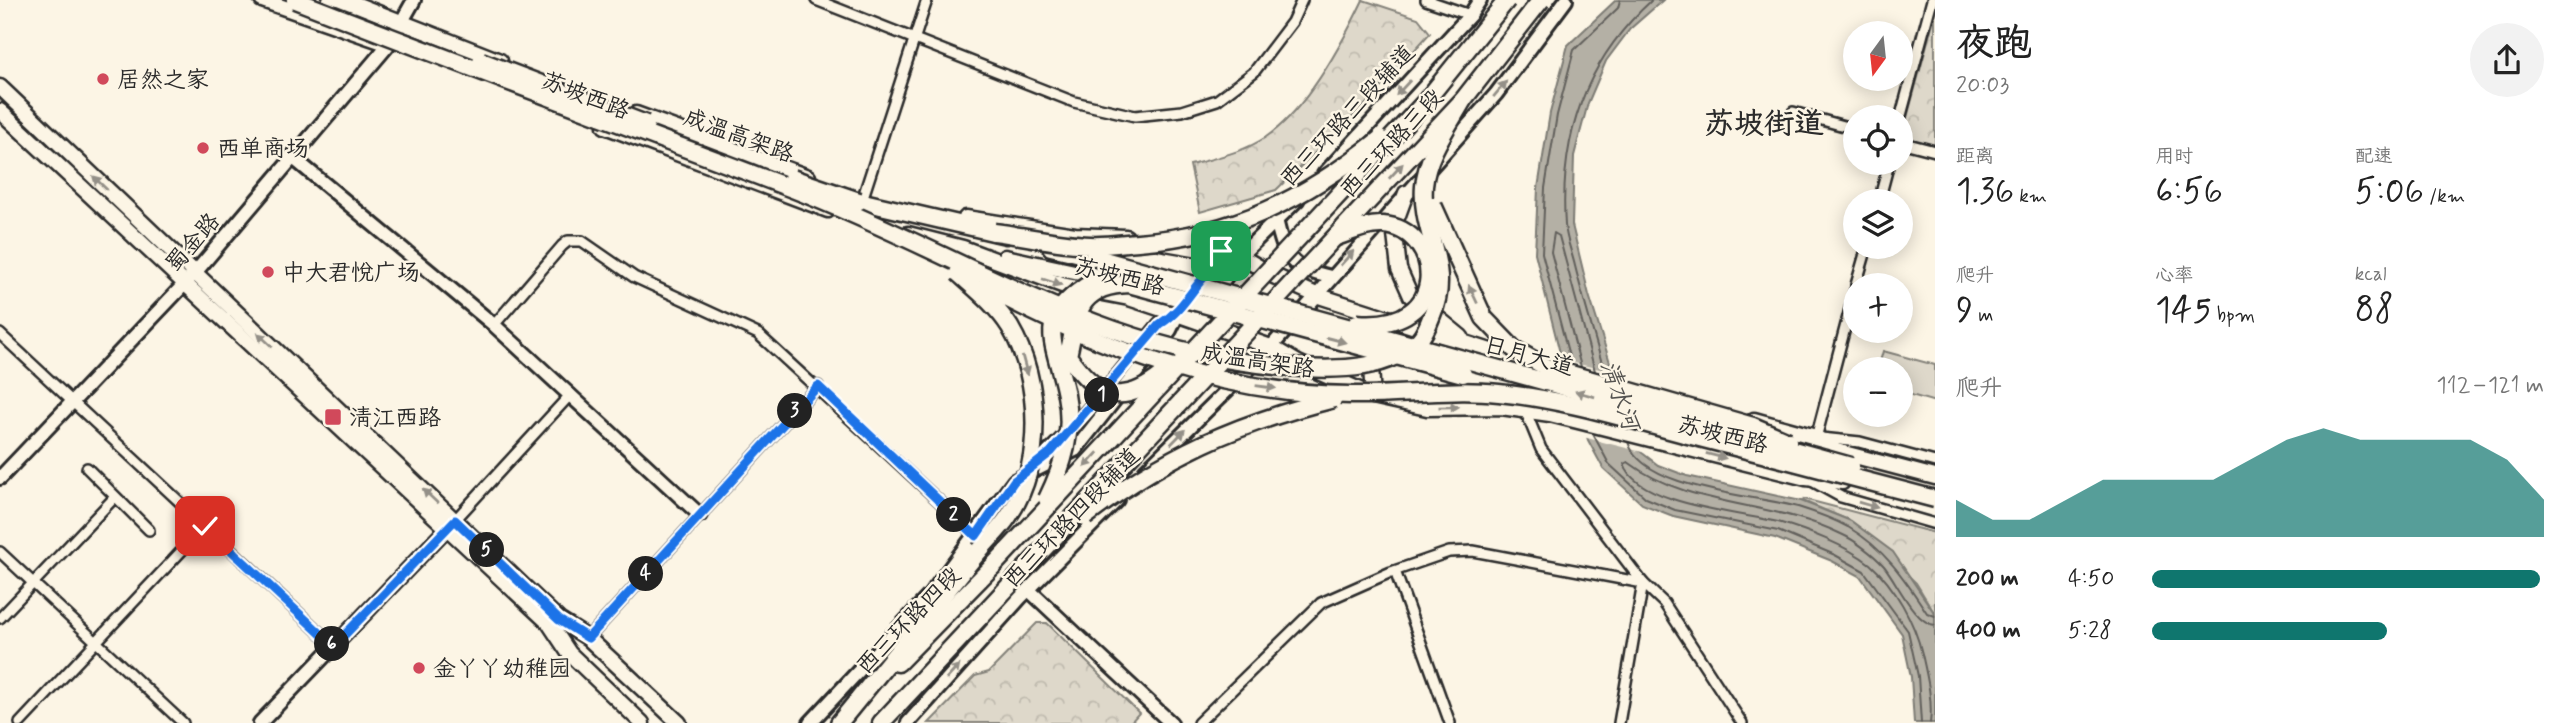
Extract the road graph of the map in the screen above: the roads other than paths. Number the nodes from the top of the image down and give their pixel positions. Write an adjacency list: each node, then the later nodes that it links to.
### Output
1 (262, 0): 19 (main road, 苏坡西路)
2 (284, 0): 14 (highway, bridge)
3 (295, 0): 14 (highway, 成温高架路, bridge)
4 (412, 0): 17 (main road, 蜀金路)
5 (816, 0): 18 (street)
6 (927, 0): 18 (street)
7 (1302, 0): 18 (street)
8 (1426, 0): 16 (street)
9 (1480, 0): 16 (main road, 西三环路三段辅道)
10 (1507, 0): 22 (highway, 西三环路三段, bridge)
11 (1541, 0): 21 (highway, 西三环路三段, bridge)
12 (1566, 0): 31 (main road, one-way to 12)
13 (1932, 0): 23 (street)
14 (324, 3): 15 (highway, 成温高架路); 37 (highway, 成温高架路, bridge)
15 (346, 5): 17 (main road, 苏坡西路); 34 (highway, 成温高架路, bridge)
16 (1470, 15): 33 (main road, 西三环路三段辅道, one-way to 33)
17 (401, 21): 19 (main road, 蜀金路); 32 (main road, 苏坡西路)
18 (916, 38): 32 (street)
19 (389, 44): 29 (main road, 蜀金路); 38 (main road, 苏坡西路)
20 (0, 87): 43 (main road, one-way to 20)
21 (1463, 100): 30 (highway, bridge); 36 (highway, 西三环路三段, one-way to 21, bridge)
22 (1425, 102): 34 (highway, bridge); 45 (highway, 西三环路三段, bridge)
23 (1904, 105)
24 (0, 111): 43 (main road)
25 (1793, 112): 26 (street)
26 (1843, 126)
27 (1913, 145): 28 (street)
28 (1935, 151)
29 (292, 156): 43 (main road, 蜀金路); 49 (main road)
30 (1430, 160): 37 (highway, bridge); 63 (highway, one-way to 30, bridge)
31 (1406, 193): 42 (main road, one-way to 31); 53 (main road)
32 (863, 197): 35 (main road, 苏坡西路)
33 (1276, 219): 39 (main road, 西三环路三段辅道); 42 (main road)
34 (994, 232): 40 (highway, 成温高架路, bridge)
35 (1103, 237): 38 (main road); 39 (main road, 苏坡西路)
36 (1331, 240): 48 (highway, bridge); 80 (highway, 西三环路三段, bridge)
37 (911, 243): 41 (highway, 成温高架路, bridge)
38 (962, 248): 46 (main road, 苏坡西路, one-way to 46)
39 (1240, 256): 44 (main road, 苏坡西路); 46 (main road, 西三环路三段辅道); 47 (main road, 西三环路三段辅道)
40 (1152, 272): 48 (highway, 日月大道, bridge); 74 (highway, bridge)
41 (958, 273): 57 (highway, 成温高架路, one-way to 57, bridge); 79 (highway, one-way to 79, bridge)
42 (1331, 277): 44 (main road)
43 (189, 279): 59 (main road, 蜀金路); 76 (main road)
44 (1316, 295): 53 (main road, 苏坡西路); 54 (main road)
45 (1238, 303): 52 (highway, 西三环路四段, bridge)
46 (1177, 314): 47 (main road, 苏坡西路); 79 (main road, 西三环路四段辅道)
47 (1196, 321): 54 (main road, 苏坡西路)
48 (1334, 321): 63 (highway, 日月大道, one-way to 48, bridge)
49 (494, 326): 55 (street); 56 (main road)
50 (0, 334): 59 (street)
51 (1843, 336): 62 (street)
52 (1202, 342): 60 (highway, one-way to 60, bridge); 74 (highway, 西三环路四段, one-way to 74, bridge)
53 (1468, 342): 58 (main road); 62 (main road, 苏坡西路, bridge)
54 (1271, 347): 58 (main road, 苏坡西路); 85 (main road, 西三环路四段辅道, one-way to 54)
55 (818, 386): 73 (street); 79 (street)
56 (571, 394): 73 (main road); 76 (street)
57 (1350, 395): 60 (highway, 成温高架路, bridge); 80 (highway, bridge)
58 (1373, 396): 61 (main road, 苏坡西路, one-way to 61)
59 (72, 402): 67 (main road, 蜀金路); 77 (street)
60 (1585, 408): 71 (highway, 日月大道, bridge)
61 (1525, 410): 68 (main road, 苏坡西路, one-way to 68); 84 (street)
62 (1816, 437): 64 (street); 66 (main road, 苏坡西路); 68 (street)
63 (1835, 462): 69 (highway, 日月大道, bridge)
64 (1935, 462)
65 (88, 468): 70 (street)
66 (1935, 477)
67 (0, 478)
68 (1806, 478): 72 (main road, 苏坡西路); 75 (street, one-way to 75)
69 (1935, 488)
70 (115, 497): 78 (street); 83 (street)
71 (1935, 499)
72 (1935, 507)
73 (700, 515): 89 (street)
74 (1038, 517): 99 (highway, 西三环路四段, bridge)
75 (1935, 524)
76 (451, 525): 87 (main road); 90 (main road)
77 (205, 526): 88 (street); 90 (street)
78 (149, 530)
79 (978, 543): 98 (main road, 西三环路四段辅道); 99 (highway)
80 (1049, 544): 100 (highway, bridge)
81 (0, 552): 83 (street)
82 (1395, 571): 84 (street); 103 (street); 104 (street)
83 (33, 583): 86 (street); 88 (street)
84 (1643, 583): 105 (street); 106 (street)
85 (1030, 592): 101 (main road, 西三环路四段辅道, one-way to 85); 102 (main road)
86 (0, 618)
87 (554, 622): 89 (main road); 94 (main road)
88 (96, 642): 91 (street); 92 (street)
89 (581, 642): 95 (main road); 96 (main road); 97 (main road)
90 (334, 646): 93 (main road)
91 (20, 723)
92 (183, 723)
93 (260, 723)
94 (642, 723)
95 (654, 723)
96 (668, 723)
97 (679, 723)
98 (810, 723)
99 (839, 723)
100 (881, 723)
101 (908, 723)
102 (1171, 723)
103 (1198, 723)
104 (1450, 723)
105 (1619, 723)
106 (1742, 723)

